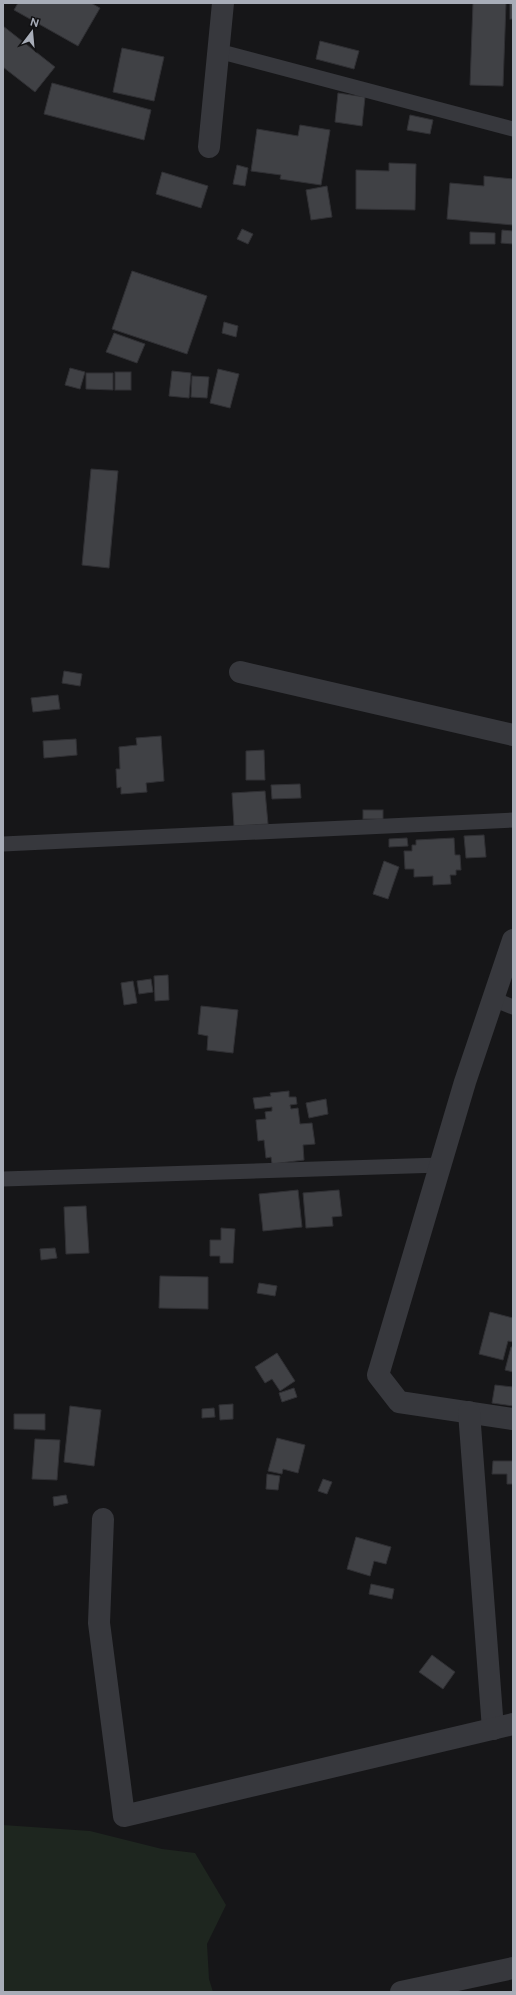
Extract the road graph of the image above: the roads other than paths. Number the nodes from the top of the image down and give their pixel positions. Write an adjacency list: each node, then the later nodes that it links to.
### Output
1 (223, 3): 2 (street)
2 (218, 51): 3 (lane); 4 (street)
3 (513, 129)
4 (208, 147)
5 (240, 672): 6 (street)
6 (513, 735)
7 (513, 820): 8 (lane)
8 (3, 844)
9 (513, 940): 10 (street)
10 (493, 999): 11 (lane); 12 (street)
11 (513, 1007)
12 (440, 1165): 13 (lane); 14 (street)
13 (3, 1179)
14 (469, 1412): 15 (street); 17 (street)
15 (513, 1419)
16 (103, 1519): 17 (street)
17 (503, 1726)
18 (513, 1968): 19 (street)
19 (401, 1992)

